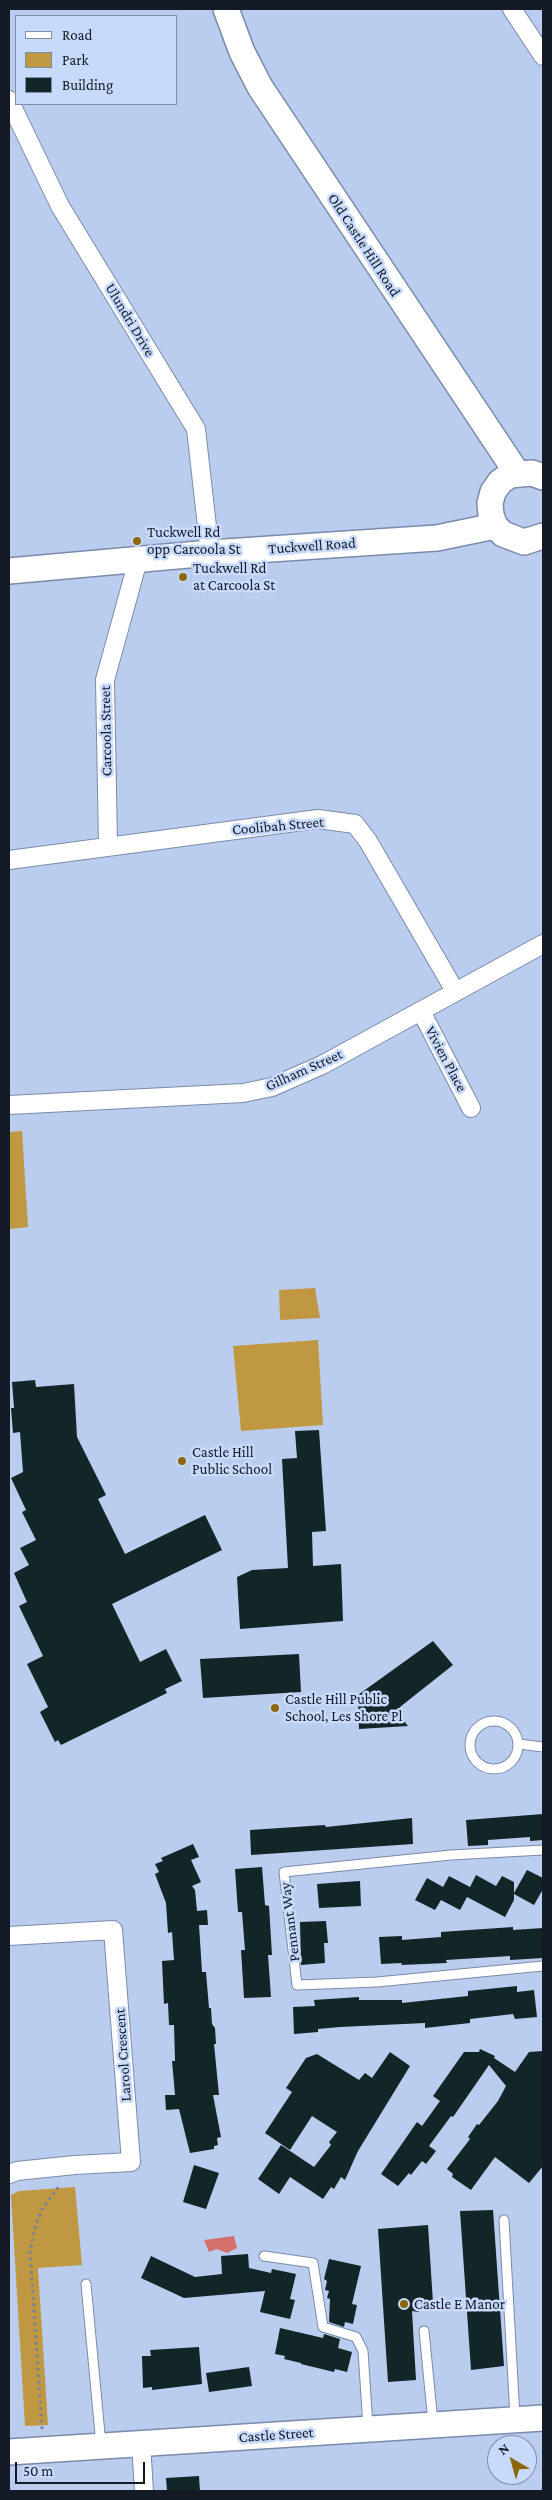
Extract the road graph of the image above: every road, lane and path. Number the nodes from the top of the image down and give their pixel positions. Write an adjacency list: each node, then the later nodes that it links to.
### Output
1 (226, 9): 5 (street, Old Castle Hill Road)
2 (512, 9): 3 (street)
3 (542, 54)
4 (9, 100): 9 (street, Ulundri Drive)
5 (517, 473): 6 (street); 7 (street)
6 (543, 478)
7 (495, 526): 8 (street); 9 (street, Tuckwell Road)
8 (543, 536)
9 (210, 553): 10 (street, Tuckwell Road)
10 (138, 560): 11 (street, Tuckwell Road); 12 (street, Carcoola Street)
11 (9, 571)
12 (108, 846): 13 (street, Coolibah Street); 15 (street, Coolibah Street)
13 (9, 860)
14 (543, 944): 15 (street, Gilham Street)
15 (455, 991): 16 (street, Gilham Street)
16 (420, 1011): 17 (street, Gilham Street); 18 (street, Vivien Place)
17 (9, 1104)
18 (471, 1108)
19 (519, 1744): 19 (lane); 20 (lane)
20 (543, 1747)
21 (543, 1850): 23 (lane, Pennant Way)
22 (9, 1936): 24 (street, Larool Crescent)
23 (543, 1966)
24 (75, 2165): 25 (street, Larool Crescent); 34 (path)
25 (9, 2174)
26 (504, 2220): 31 (lane)
27 (264, 2256): 33 (lane)
28 (86, 2284): 36 (lane)
29 (424, 2331): 32 (lane)
30 (543, 2418): 31 (street, Castle Street)
31 (515, 2420): 32 (street, Castle Street)
32 (433, 2425): 33 (street, Castle Street)
33 (368, 2430): 35 (street, Castle Street)
34 (42, 2432)
35 (142, 2444): 36 (street, Castle Street); 38 (street)
36 (101, 2446): 37 (street, Castle Street)
37 (9, 2452)
38 (144, 2491)

